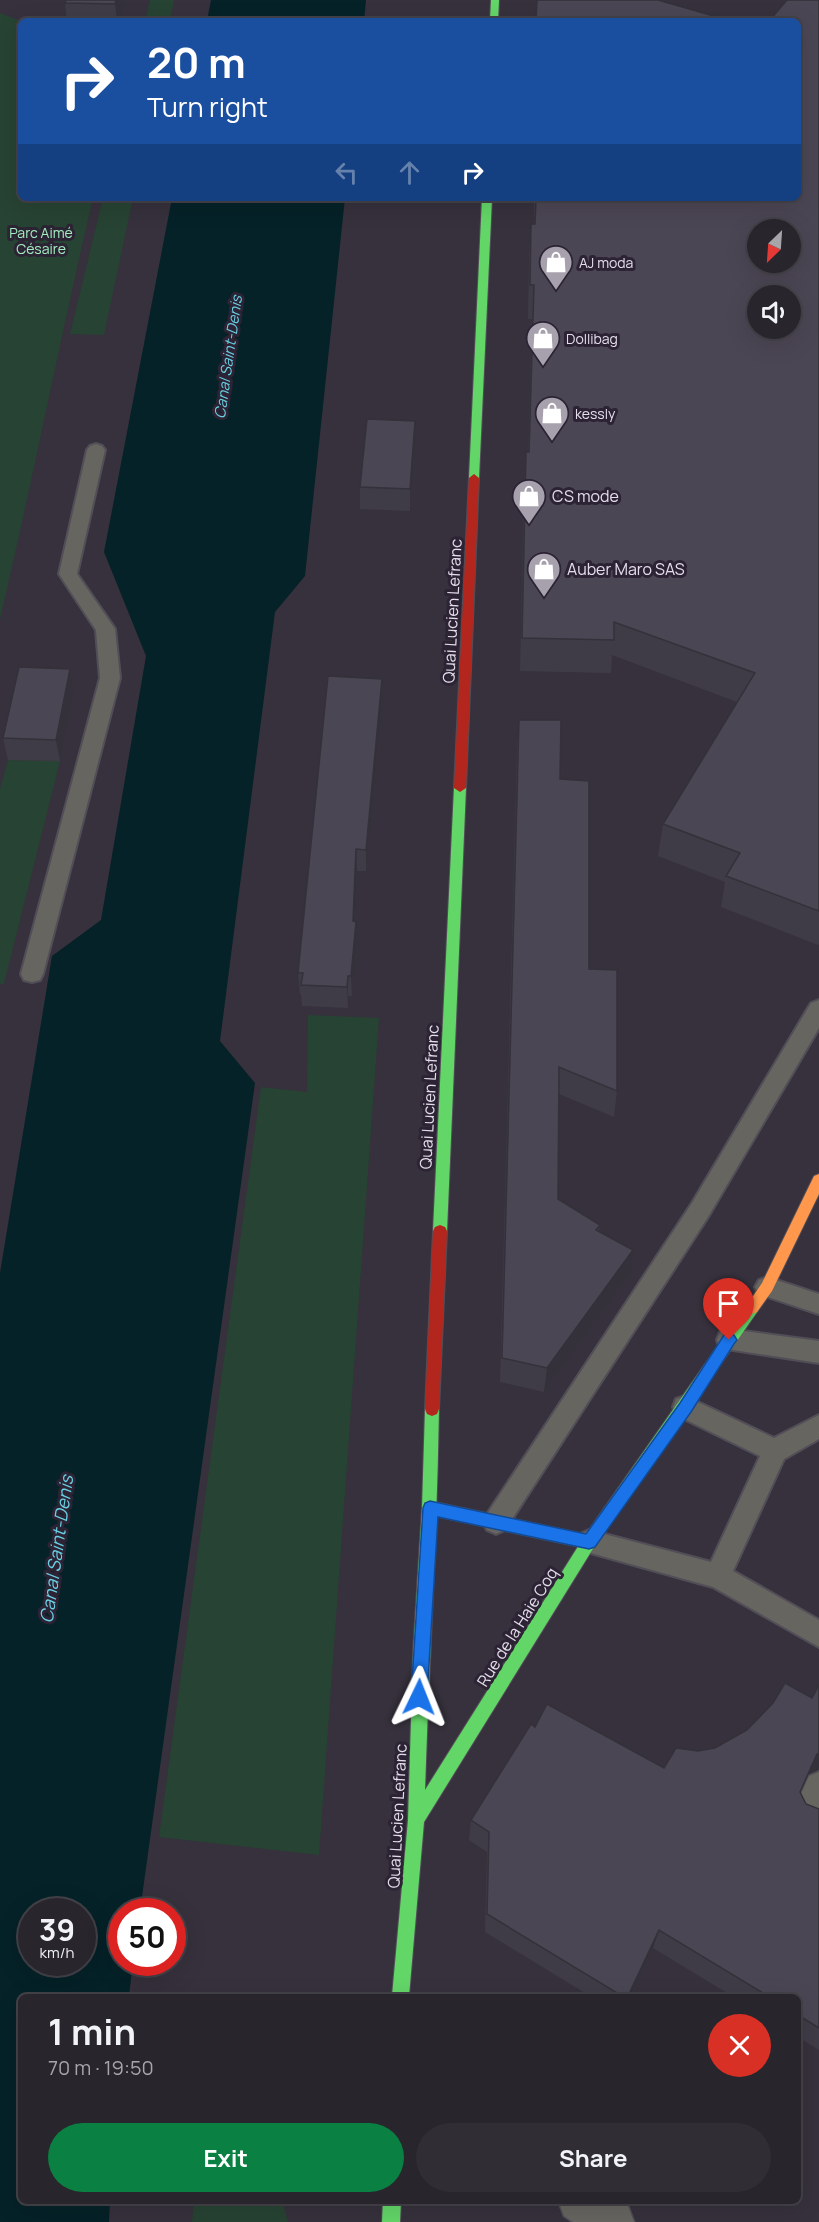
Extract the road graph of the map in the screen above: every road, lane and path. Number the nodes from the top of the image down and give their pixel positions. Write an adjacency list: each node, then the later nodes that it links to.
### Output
1 (495, 0): 2 (main road)
2 (494, 18)
3 (487, 201): 15 (main road, Quai Lucien Lefranc)
4 (96, 450): 5 (lane)
5 (32, 974)
6 (819, 1009): 16 (lane)
7 (819, 1180): 8 (main road, Rue de la Haie Coq)
8 (767, 1287): 9 (lane); 10 (main road, Rue de la Haie Coq)
9 (819, 1304)
10 (729, 1340): 11 (lane); 12 (main road, Rue de la Haie Coq)
11 (819, 1352)
12 (685, 1407): 14 (lane); 17 (main road, Rue de la Haie Coq)
13 (819, 1426): 14 (lane)
14 (775, 1451): 18 (lane)
15 (430, 1508): 16 (main road); 22 (main road, Quai Lucien Lefranc)
16 (496, 1522): 17 (main road)
17 (589, 1542): 18 (lane); 22 (main road, Rue de la Haie Coq)
18 (718, 1576): 19 (lane)
19 (819, 1634)
20 (819, 1786): 21 (lane)
21 (819, 1819)
22 (416, 1820): 23 (main road, Quai Lucien Lefranc)
23 (400, 1994)
24 (392, 2204): 26 (main road)
25 (586, 2204): 27 (street)
26 (391, 2222)
27 (612, 2222)

